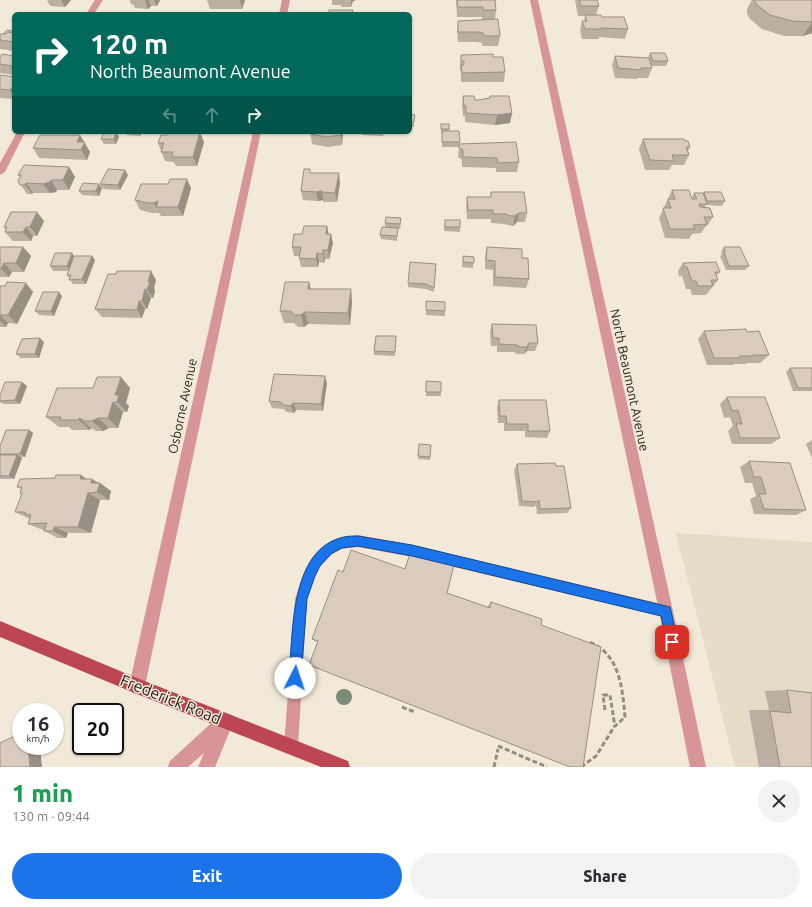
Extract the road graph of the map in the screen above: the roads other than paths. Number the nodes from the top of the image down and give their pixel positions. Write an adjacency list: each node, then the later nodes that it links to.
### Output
1 (99, 0): 4 (street)
2 (286, 0): 5 (street)
3 (534, 0): 9 (street, North Beaumont Avenue)
4 (91, 12)
5 (283, 12)
6 (20, 134): 8 (street)
7 (257, 134): 11 (street, Osborne Avenue)
8 (0, 172)
9 (666, 611): 13 (lane); 17 (street, North Beaumont Avenue)
10 (0, 629): 11 (main road, Frederick Road)
11 (137, 686): 12 (main road, Frederick Road)
12 (226, 721): 13 (main road, Frederick Road); 14 (street); 15 (street)
13 (291, 746): 16 (main road, Frederick Road)
14 (176, 767)
15 (206, 767)
16 (342, 767)
17 (698, 767)

